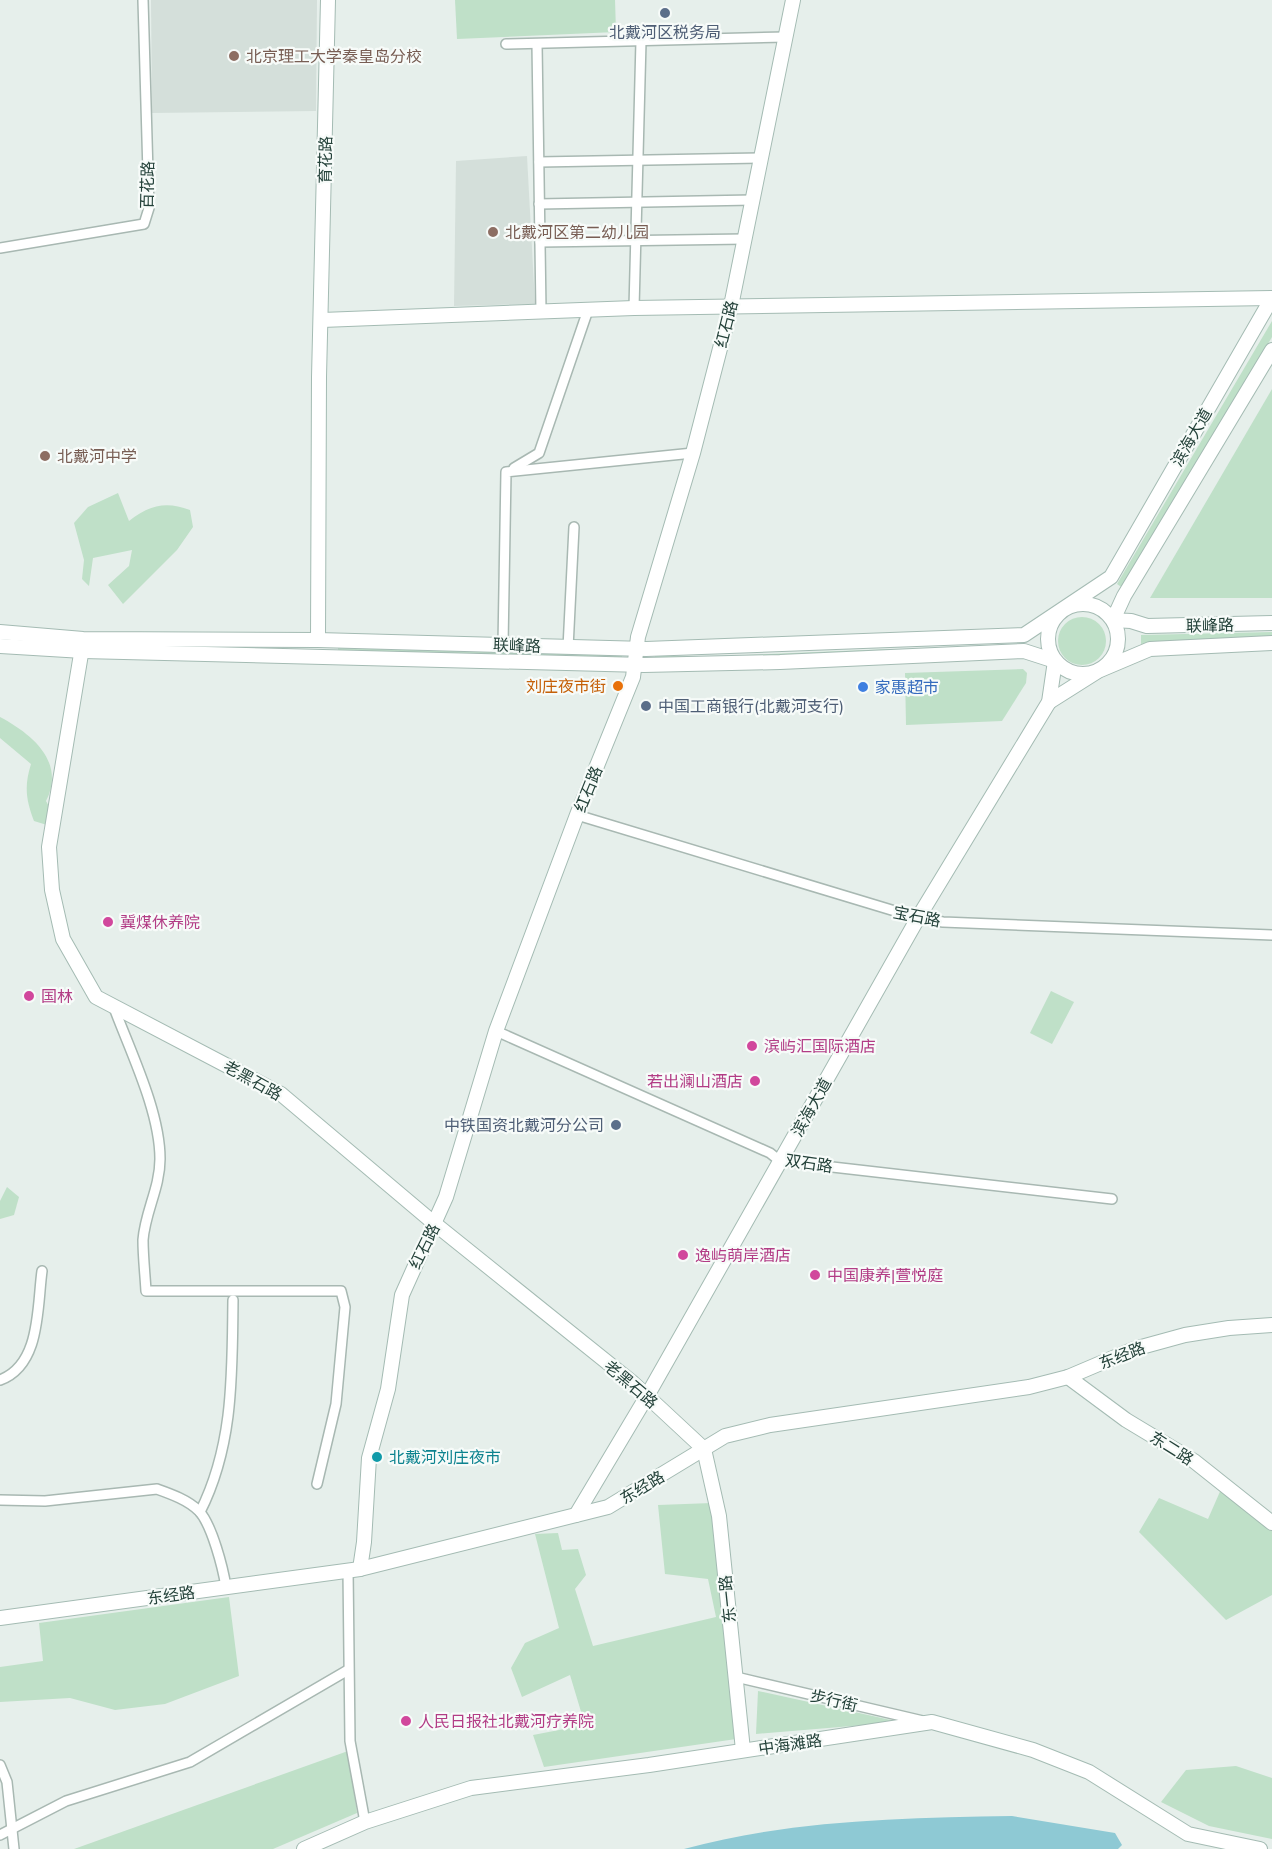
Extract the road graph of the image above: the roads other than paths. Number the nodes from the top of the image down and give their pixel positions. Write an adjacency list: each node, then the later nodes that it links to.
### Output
1 (143, 0): 17 (street, 百花路)
2 (328, 0): 23 (main road, 育花路)
3 (793, 0): 4 (main road, 红石路)
4 (786, 37): 5 (street); 8 (main road, 红石路)
5 (640, 41): 7 (street); 9 (street)
6 (506, 44): 7 (street)
7 (537, 44): 10 (street)
8 (760, 158): 9 (street); 11 (main road, 红石路)
9 (638, 161): 10 (street); 12 (street)
10 (538, 162): 13 (street)
11 (753, 200): 12 (street); 14 (main road, 红石路)
12 (636, 202): 13 (street); 15 (street)
13 (539, 204): 16 (street)
14 (745, 239): 15 (street); 19 (main road, 红石路)
15 (636, 240): 16 (street); 20 (street)
16 (540, 242): 22 (street)
17 (0, 248)
18 (1272, 298): 19 (main road); 28 (main road, 滨海大道)
19 (731, 306): 20 (main road); 25 (main road, 红石路)
20 (634, 308): 21 (main road)
21 (588, 310): 22 (main road); 26 (street)
22 (541, 311): 23 (main road)
23 (322, 320): 32 (main road, 育花路)
24 (1272, 350): 29 (main road, 滨海大道)
25 (693, 453): 26 (street); 38 (main road, 红石路)
26 (506, 472): 36 (street)
27 (574, 527): 37 (street)
28 (1062, 610): 29 (main road); 38 (main road, 联峰路); 40 (main road)
29 (1113, 620): 30 (main road, 联峰路); 42 (main road)
30 (1272, 623)
31 (0, 632): 35 (main road, 联峰路)
32 (318, 640): 35 (main road, 联峰路); 36 (main road, 联峰路); 39 (street)
33 (1272, 643): 42 (main road, 联峰路)
34 (0, 645): 35 (main road, 联峰路)
35 (83, 645): 39 (main road, 联峰路); 47 (main road, 老黑石路)
36 (503, 645): 37 (main road, 联峰路)
37 (568, 648): 38 (main road, 联峰路)
38 (637, 649): 41 (main road, 红石路)
39 (317, 655): 41 (main road, 联峰路)
40 (1055, 661): 41 (main road, 联峰路); 42 (main road); 43 (main road)
41 (635, 664): 44 (main road, 红石路)
42 (1098, 670): 43 (main road)
43 (1049, 702): 45 (main road, 滨海大道)
44 (577, 815): 45 (street, 宝石路); 48 (main road, 红石路)
45 (918, 918): 46 (street, 宝石路); 49 (main road, 滨海大道)
46 (1272, 935)
47 (113, 1005): 51 (main road, 老黑石路); 59 (street)
48 (496, 1031): 49 (street, 双石路); 51 (main road, 红石路)
49 (780, 1161): 50 (street, 双石路); 57 (main road, 滨海大道)
50 (1112, 1199)
51 (435, 1224): 57 (main road, 老黑石路); 64 (main road, 红石路)
52 (42, 1270): 56 (street)
53 (233, 1300): 61 (street)
54 (1272, 1325): 55 (main road, 东经路)
55 (1068, 1377): 58 (main road, 东经路); 63 (main road, 东二路)
56 (0, 1380)
57 (647, 1396): 58 (main road, 老黑石路); 62 (main road, 滨海大道)
58 (704, 1449): 62 (main road, 东经路); 68 (main road, 东一路)
59 (317, 1484)
60 (0, 1500): 61 (street)
61 (200, 1512): 65 (street)
62 (576, 1515): 64 (main road, 东经路)
63 (1272, 1523)
64 (354, 1570): 65 (main road, 东经路); 67 (street)
65 (226, 1587): 66 (main road, 东经路)
66 (0, 1618)
67 (348, 1670): 72 (street); 73 (street)
68 (736, 1677): 69 (street, 步行街); 70 (main road, 东一路)
69 (932, 1722): 70 (main road, 中海滩路); 77 (main road, 中海滩路)
70 (743, 1750): 72 (main road, 中海滩路)
71 (0, 1765): 73 (street)
72 (365, 1822): 76 (main road, 中海滩路)
73 (10, 1830): 74 (street); 75 (street)
74 (0, 1835)
75 (14, 1849)
76 (304, 1849)
77 (1260, 1849)

